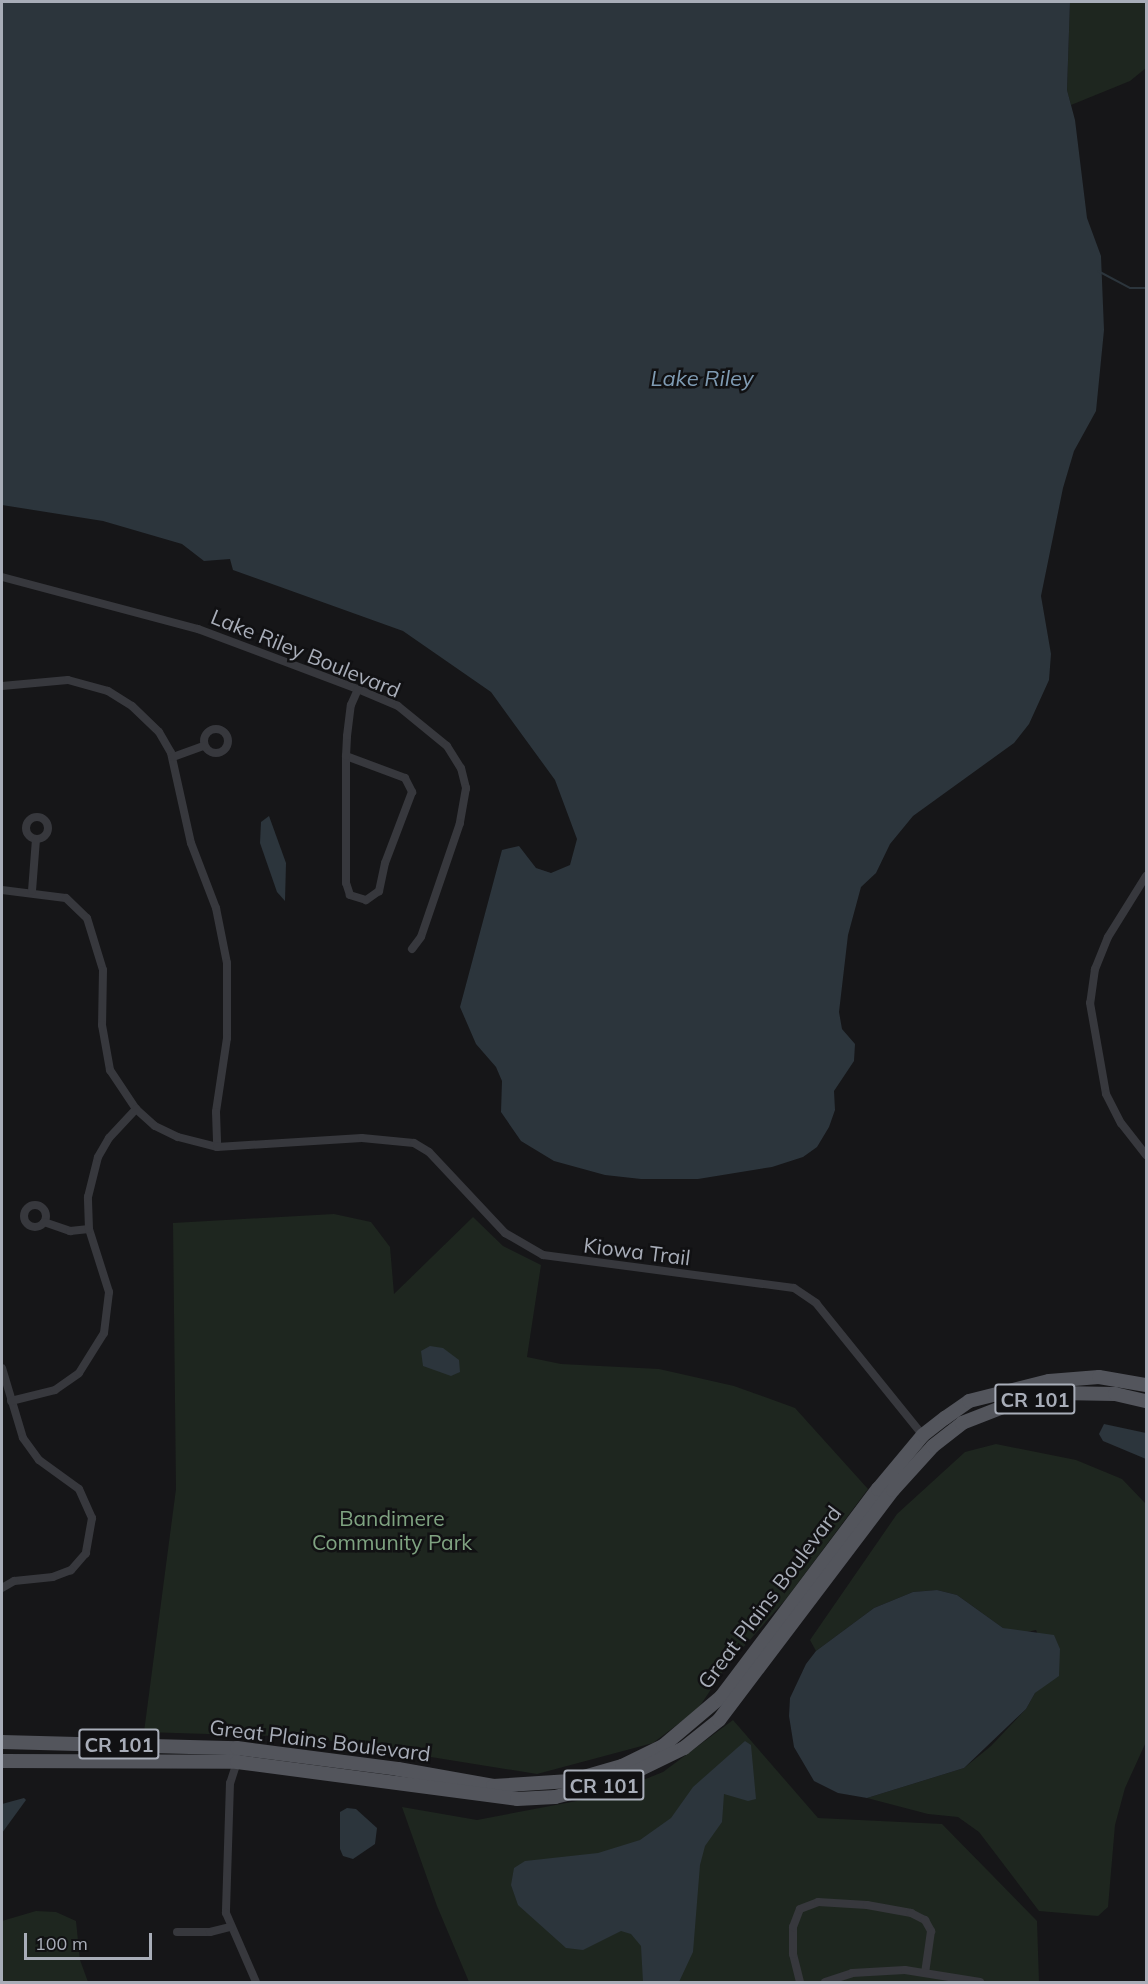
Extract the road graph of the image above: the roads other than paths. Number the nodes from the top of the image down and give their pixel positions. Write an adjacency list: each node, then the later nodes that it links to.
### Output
1 (2, 577): 3 (street, Lake Riley Boulevard)
2 (2, 686): 6 (street)
3 (358, 689): 5 (street); 11 (street, Lake Riley Boulevard)
4 (204, 746): 6 (street)
5 (346, 756): 5 (street)
6 (173, 757): 13 (street)
7 (36, 839): 10 (street)
8 (1146, 876): 14 (street)
9 (2, 890): 10 (street, Kiowa Trail)
10 (32, 891): 12 (street, Kiowa Trail)
11 (412, 949)
12 (136, 1109): 13 (street, Kiowa Trail); 16 (street)
13 (217, 1147): 21 (street, Kiowa Trail)
14 (1146, 1155)
15 (44, 1222): 16 (street)
16 (88, 1229): 19 (street)
17 (2, 1368): 19 (street)
18 (1146, 1385): 21 (main road, Great Plains Boulevard / CR 101)
19 (11, 1401): 23 (street)
20 (1146, 1401): 22 (main road, Great Plains Boulevard / CR 101)
21 (923, 1435): 22 (street, Kiowa Trail); 24 (main road, Great Plains Boulevard / CR 101)
22 (933, 1446): 26 (main road, Great Plains Boulevard / CR 101)
23 (2, 1588)
24 (2, 1742)
25 (2, 1761): 26 (main road, Great Plains Boulevard / CR 101)
26 (237, 1762): 27 (street)
27 (230, 1928): 28 (street); 30 (street)
28 (177, 1932)
29 (925, 1973): 31 (street); 32 (street); 33 (street)
30 (256, 1983)
31 (800, 1983)
32 (825, 1983)
33 (980, 1983)

